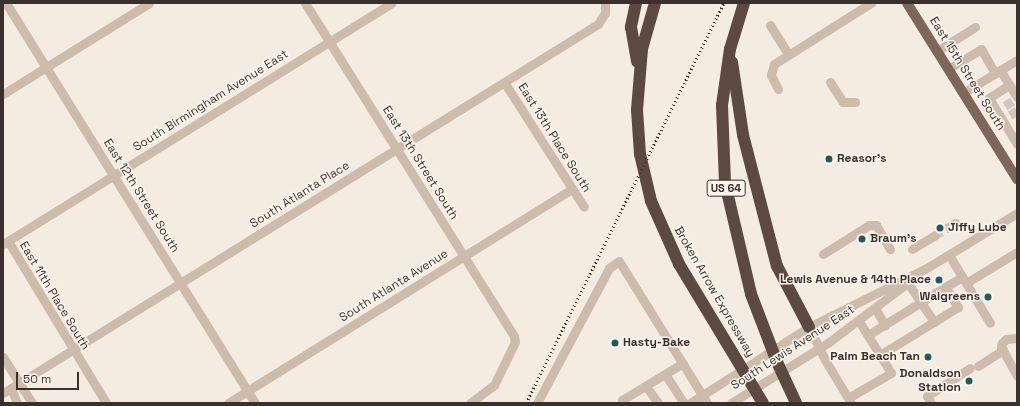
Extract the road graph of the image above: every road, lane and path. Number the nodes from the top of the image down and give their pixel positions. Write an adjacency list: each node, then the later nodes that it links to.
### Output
1 (6, 3): 18 (street, East 12th Street South)
2 (149, 3): 18 (street)
3 (305, 3): 13 (street, East 13th Street South)
4 (391, 3): 13 (street, South Birmingham Avenue East)
5 (605, 3): 22 (street, South Atlanta Place)
6 (636, 3): 20 (highway)
7 (654, 3): 20 (highway, Broken Arrow Expressway)
8 (744, 3): 14 (highway, Broken Arrow Expressway / US 64)
9 (871, 3): 16 (street)
10 (907, 3): 15 (main road, East 15th Street South)
11 (770, 25): 16 (street)
12 (975, 27): 15 (street)
13 (329, 41): 35 (street, East 13th Street South); 36 (street, South Birmingham Avenue East)
14 (730, 49): 60 (highway); 76 (highway, Broken Arrow Expressway / US 64)
15 (937, 52): 19 (main road, East 15th Street South)
16 (788, 54): 25 (street)
17 (1017, 60): 21 (street)
18 (46, 68): 27 (street); 36 (street, East 12th Street South)
19 (948, 69): 21 (street); 26 (main road, East 15th Street South)
20 (639, 71): 91 (highway, Broken Arrow Expressway)
21 (998, 72): 24 (street); 26 (street)
22 (504, 82): 35 (street, South Atlanta Place); 38 (street, East 13th Place South)
23 (830, 82): 29 (street)
24 (1009, 85): 28 (street); 31 (street)
25 (778, 89)
26 (963, 93): 37 (main road, East 15th Street South)
27 (3, 94)
28 (1016, 98)
29 (855, 102)
30 (1005, 106): 31 (street)
31 (996, 111): 33 (street)
32 (1010, 115): 33 (street)
33 (1002, 120): 34 (street)
34 (1017, 144)
35 (397, 149): 48 (street, East 13th Street South); 51 (street, South Atlanta Place)
36 (114, 175): 42 (street, South Birmingham Avenue East); 51 (street, East 12th Street South)
37 (1017, 179)
38 (572, 189): 39 (street, East 13th Place South); 48 (street, South Atlanta Avenue)
39 (584, 207)
40 (1017, 213): 47 (street, South Lewis Avenue East)
41 (934, 236): 44 (street)
42 (5, 243): 63 (street, East 11th Place South)
43 (890, 249): 46 (street)
44 (912, 249)
45 (1017, 252): 50 (street)
46 (823, 254)
47 (949, 255): 49 (street, South Lewis Avenue East); 50 (street)
48 (464, 256): 74 (street, South Atlanta Avenue); 83 (street, East 13th Street South)
49 (925, 269): 52 (street, South Lewis Avenue East); 60 (street, South Lewis Avenue East)
50 (964, 280): 53 (street); 58 (street)
51 (181, 283): 63 (street, South Atlanta Place); 74 (street, East 12th Street South)
52 (908, 283): 54 (street); 55 (street, South Lewis Avenue East)
53 (945, 287): 54 (street); 57 (street)
54 (921, 302): 57 (street); 59 (street)
55 (875, 308): 56 (street, South Lewis Avenue East); 59 (street)
56 (859, 321): 61 (street); 64 (street, South Lewis Avenue East)
57 (934, 322): 66 (street)
58 (990, 323)
59 (884, 325): 61 (street)
60 (809, 327): 64 (street); 75 (street, South Lewis Avenue East)
61 (868, 335): 66 (street)
62 (1017, 338): 65 (street)
63 (73, 349): 71 (street, South Atlanta Place); 80 (street, East 11th Place South)
64 (819, 349): 77 (street); 90 (street, South Lewis Avenue East)
65 (1003, 350): 70 (street); 92 (street)
66 (880, 355): 77 (street)
67 (3, 357): 71 (street)
68 (683, 363): 69 (street); 75 (street); 84 (street)
69 (665, 374): 72 (street); 87 (street)
70 (1017, 376)
71 (20, 382): 73 (street, South Atlanta Place); 79 (street)
72 (646, 386): 85 (street); 86 (street)
73 (6, 388): 78 (street)
74 (248, 391): 81 (street, South Atlanta Avenue); 82 (street, East 12th Street South)
75 (702, 394): 88 (street, South Lewis Avenue East); 89 (street)
76 (794, 400)
77 (849, 401)
78 (17, 403)
79 (32, 403)
80 (106, 403)
81 (228, 403)
82 (255, 403)
83 (470, 403)
84 (537, 403)
85 (623, 403)
86 (658, 403)
87 (684, 403)
88 (690, 403)
89 (706, 403)
90 (731, 403)
91 (763, 403)
92 (931, 403)

